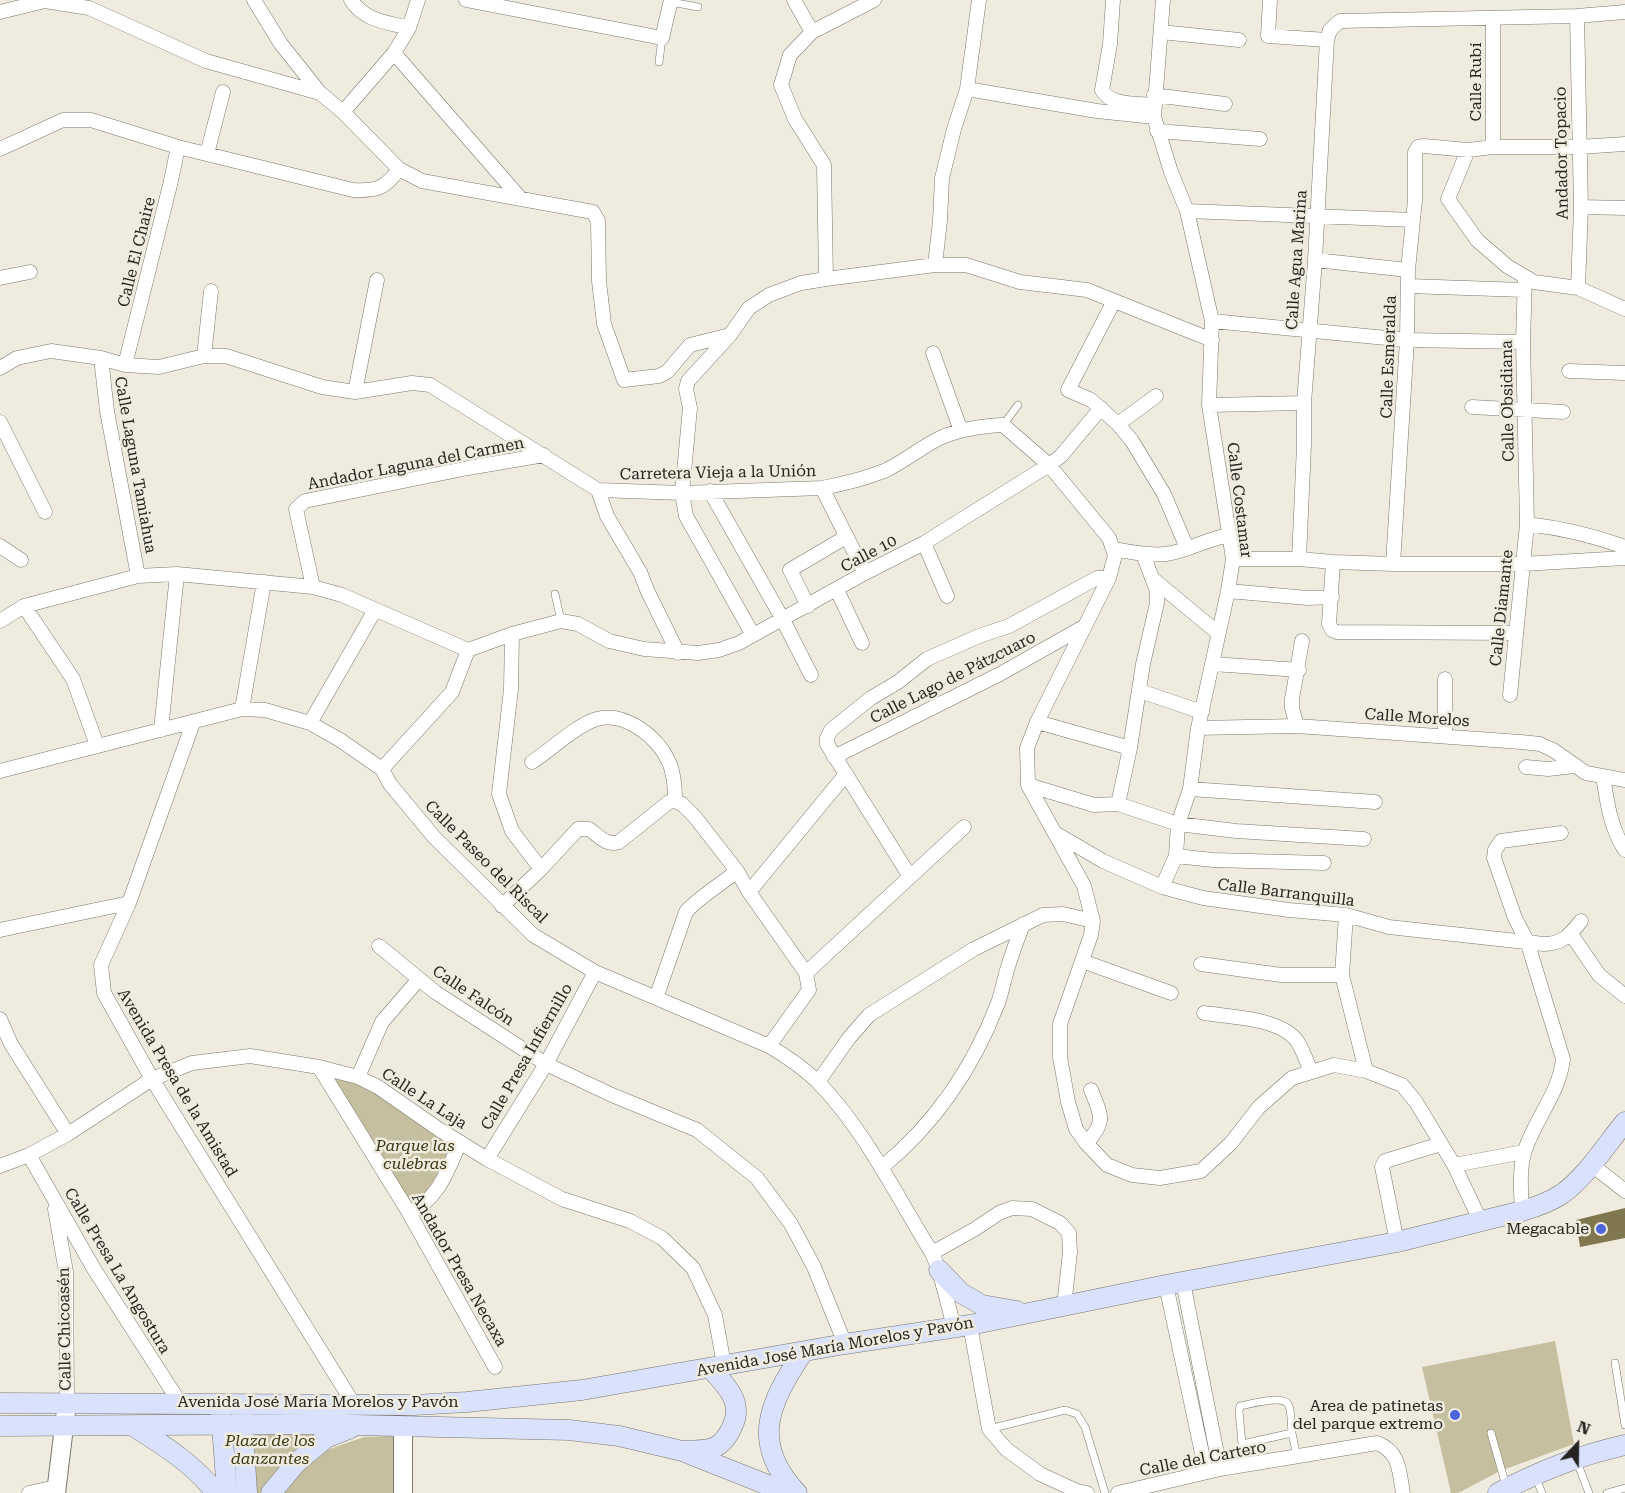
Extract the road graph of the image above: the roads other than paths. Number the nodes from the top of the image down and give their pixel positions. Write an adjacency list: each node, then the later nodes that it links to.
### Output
1 (351, 0): 17 (street)
2 (418, 0): 17 (street)
3 (466, 0): 20 (street)
4 (794, 0): 18 (street)
5 (874, 0): 18 (street)
6 (979, 0): 25 (street)
7 (1113, 0): 30 (street)
8 (1163, 0): 19 (street, Calle Costamar)
9 (1270, 0): 22 (street)
10 (258, 1): 27 (street)
11 (671, 1): 12 (lane); 20 (street)
12 (698, 7)
13 (0, 12): 27 (street)
14 (1625, 12): 15 (street)
15 (1577, 16): 16 (street); 35 (street, Andador Topacio)
16 (1493, 18): 22 (street); 34 (street, Calle Rubí)
17 (410, 27): 23 (street)
18 (812, 32): 51 (street)
19 (1161, 32): 21 (street); 30 (street, Calle Costamar)
20 (662, 38): 24 (lane)
21 (1239, 40)
22 (1327, 40): 44 (street, Calle Agua Marina)
23 (394, 54): 29 (street); 40 (street)
24 (659, 62)
25 (967, 89): 30 (street); 47 (street)
26 (223, 92): 38 (street)
27 (320, 93): 29 (street)
28 (1225, 104): 30 (street)
29 (343, 112): 39 (street)
30 (1155, 112): 31 (street); 43 (street, Calle Costamar)
31 (1260, 139)
32 (1625, 144): 35 (street)
33 (178, 147): 36 (street); 38 (street); 68 (street, Calle El Chaire)
34 (1493, 147): 35 (street); 37 (street)
35 (1579, 147): 41 (street, Andador Topacio)
36 (0, 149)
37 (1468, 150): 45 (street, Calle Esmeralda); 53 (street)
38 (207, 154): 39 (street)
39 (399, 170): 40 (street)
40 (521, 199): 61 (street)
41 (1581, 207): 42 (street); 55 (street, Andador Topacio)
42 (1625, 208)
43 (1187, 211): 44 (street); 59 (street, Calle Costamar)
44 (1317, 215): 45 (street); 46 (street, Calle Agua Marina)
45 (1413, 220): 48 (street, Calle Esmeralda)
46 (1315, 260): 48 (street); 60 (street, Calle Agua Marina)
47 (935, 265): 51 (street); 57 (street)
48 (1407, 270): 54 (street, Calle Esmeralda)
49 (30, 272): 50 (street)
50 (0, 278)
51 (826, 279): 61 (street)
52 (377, 280): 72 (street)
53 (1525, 284): 54 (street); 55 (street); 64 (street, Calle Obsidiana)
54 (1408, 286): 63 (street, Calle Esmeralda)
55 (1578, 288): 58 (street)
56 (211, 291): 66 (street)
57 (1114, 301): 62 (street); 78 (street)
58 (1625, 309)
59 (1212, 321): 60 (street); 62 (street, Calle Costamar)
60 (1309, 329): 63 (street); 74 (street, Calle Agua Marina)
61 (730, 335): 90 (street)
62 (1212, 340): 76 (street, Calle Costamar)
63 (1407, 340): 64 (street); 106 (street, Calle Esmeralda)
64 (1523, 342): 79 (street, Calle Obsidiana)
65 (933, 353): 84 (street)
66 (204, 356): 68 (street, Carretera Vieja a la Unión); 72 (street, Carretera Vieja a la Unión)
67 (101, 358): 68 (street, Carretera Vieja a la Unión); 69 (street, Carretera Vieja a la Unión); 110 (street, Calle Laguna Tamiahua)
68 (125, 365)
69 (0, 368)
70 (1569, 370): 71 (street)
71 (1625, 373)
72 (354, 392): 85 (street, Carretera Vieja a la Unión)
73 (1156, 396): 82 (street)
74 (1304, 403): 76 (street); 103 (street, Calle Agua Marina)
75 (1018, 405): 83 (lane)
76 (1209, 405): 93 (street, Calle Costamar)
77 (1472, 407): 79 (street)
78 (1101, 408): 82 (street); 86 (street, Calle 10)
79 (1524, 411): 80 (street); 92 (street, Calle Obsidiana)
80 (1563, 412)
81 (0, 422): 91 (street)
82 (1118, 424): 98 (street)
83 (1003, 425): 84 (street, Carretera Vieja a la Unión); 86 (street)
84 (961, 431): 87 (street, Carretera Vieja a la Unión)
85 (544, 455): 88 (street, Carretera Vieja a la Unión); 114 (street, Andador Laguna del Carmen)
86 (1049, 465): 95 (street, Calle 10); 99 (street)
87 (822, 488): 89 (street, Carretera Vieja a la Unión); 94 (street)
88 (598, 490): 90 (street, Carretera Vieja a la Unión); 134 (street)
89 (710, 491): 90 (street, Carretera Vieja a la Unión); 123 (street)
90 (682, 493): 130 (street)
91 (45, 512)
92 (1527, 524): 97 (street); 107 (street, Calle Diamante)
93 (1230, 535): 98 (street); 102 (street, Calle Costamar)
94 (846, 537): 108 (street); 121 (street)
95 (924, 543): 108 (street, Calle 10); 118 (street)
96 (0, 546): 104 (street)
97 (1625, 547)
98 (1187, 548): 100 (street)
99 (1114, 549): 100 (street); 111 (street)
100 (1143, 554): 112 (street)
101 (1625, 558): 107 (street)
102 (1233, 559): 103 (street); 116 (street, Calle Costamar)
103 (1299, 559): 105 (street)
104 (21, 560)
105 (1333, 562): 106 (street); 119 (street)
106 (1393, 564): 107 (street)
107 (1522, 564): 128 (street, Calle Diamante)
108 (865, 573): 115 (street, Calle 10)
109 (177, 574): 110 (street); 113 (street); 148 (street)
110 (138, 576): 120 (street)
111 (1109, 578): 126 (street); 152 (street)
112 (1152, 578): 127 (street); 139 (street)
113 (264, 582): 114 (street); 141 (street)
114 (313, 587): 122 (street)
115 (837, 590): 121 (street, Calle 10); 132 (street)
116 (1228, 591): 119 (street); 127 (street, Calle Costamar)
117 (555, 594): 125 (lane)
118 (947, 596)
119 (1332, 597): 128 (street)
120 (24, 606): 124 (street); 150 (street)
121 (808, 606): 123 (street, Calle 10)
122 (375, 610): 133 (street); 145 (street)
123 (782, 618): 130 (street, Calle 10); 137 (street)
124 (0, 621)
125 (561, 621): 129 (street); 134 (street)
126 (1086, 626): 143 (street); 152 (street, Calle Lago de Pátzcuaro)
127 (1218, 633): 135 (street, Calle Costamar)
128 (1515, 633): 140 (street, Calle Diamante)
129 (512, 634): 133 (street); 174 (street)
130 (753, 635): 134 (street, Calle 10)
131 (1302, 641): 136 (street)
132 (862, 644)
133 (468, 650): 156 (street)
134 (678, 653)
135 (1213, 664): 136 (street); 142 (street, Calle Costamar)
136 (1299, 670): 146 (street)
137 (811, 675)
138 (1445, 679): 149 (street)
139 (1140, 691): 142 (street); 151 (street)
140 (1510, 695)
141 (242, 709): 144 (street, Calle Paseo del Riscal); 145 (street, Calle Paseo del Riscal)
142 (1202, 712): 147 (street, Calle Costamar)
143 (1037, 722): 151 (street); 161 (street)
144 (193, 723): 148 (street, Calle Paseo del Riscal); 179 (street, Avenida Presa de la Amistad)
145 (310, 723): 156 (street, Calle Paseo del Riscal)
146 (1297, 726): 147 (street, Calle Morelos); 149 (street, Calle Morelos)
147 (1198, 728): 162 (street, Calle Costamar)
148 (161, 730): 150 (street, Calle Paseo del Riscal)
149 (1445, 735): 154 (street, Calle Morelos)
150 (97, 745): 157 (street, Calle Paseo del Riscal)
151 (1130, 748): 165 (street)
152 (834, 757): 158 (street)
153 (532, 762): 163 (street)
154 (1574, 766): 155 (street); 159 (street, Calle Morelos)
155 (1526, 767)
156 (382, 769): 180 (street, Calle Paseo del Riscal)
157 (0, 771)
158 (846, 774): 176 (street); 178 (street)
159 (1603, 776): 160 (street, Calle Morelos); 171 (street)
160 (1625, 780)
161 (1028, 785): 165 (street); 168 (street)
162 (1190, 789): 164 (street); 166 (street, Calle Costamar)
163 (675, 801): 174 (street); 175 (street)
164 (1375, 802)
165 (1118, 804): 166 (street)
166 (1179, 824): 170 (street); 172 (street, Calle Costamar)
167 (964, 827): 176 (street)
168 (1053, 832): 177 (street, Calle Barranquilla); 182 (street)
169 (1561, 833): 187 (street)
170 (1364, 839)
171 (1625, 850)
172 (1176, 856): 173 (street); 177 (street, Calle Costamar)
173 (1324, 863)
174 (541, 869): 180 (street)
175 (737, 871): 178 (street); 197 (street)
176 (909, 875): 192 (street)
177 (1162, 887): 181 (street, Calle Barranquilla)
178 (749, 892): 192 (street)
179 (129, 903): 185 (street); 206 (street, Avenida Presa de la Amistad)
180 (502, 906): 191 (street, Calle Paseo del Riscal)
181 (1346, 915): 187 (street, Calle Barranquilla); 193 (street)
182 (1093, 921): 184 (street); 189 (street)
183 (1581, 921): 186 (street)
184 (1023, 924): 207 (street); 220 (street)
185 (0, 930)
186 (1571, 934): 187 (street, Calle Barranquilla); 196 (street)
187 (1527, 941): 214 (street)
188 (379, 946): 194 (street)
189 (1082, 961): 195 (street); 212 (street)
190 (1201, 964): 193 (street)
191 (595, 972): 197 (street, Calle Paseo del Riscal); 201 (street, Calle Presa Infiernillo)
192 (806, 973): 200 (street)
193 (1342, 975): 203 (street)
194 (419, 979): 201 (street, Calle Falcón); 205 (street, Calle Falcón)
195 (1171, 993)
196 (1625, 996)
197 (656, 998): 200 (street, Calle Paseo del Riscal)
198 (1204, 1013): 204 (street)
199 (0, 1019): 210 (street)
200 (769, 1046): 207 (street, Calle Paseo del Riscal)
201 (546, 1064): 216 (street, Calle Presa Infiernillo); 234 (street, Calle Falcón)
202 (319, 1067): 205 (street, Calle La Laja); 206 (street, Calle La Laja); 224 (street, Andador Presa Necaxa)
203 (1366, 1071): 204 (street); 213 (street)
204 (1311, 1072): 212 (street)
205 (358, 1077): 211 (street, Calle La Laja)
206 (152, 1079): 210 (street, Calle La Laja); 242 (street, Avenida Presa de la Amistad)
207 (818, 1082): 220 (street, Calle Paseo del Riscal)
208 (1091, 1090): 212 (street)
209 (1625, 1122): 218 (main road, Avenida José María Morelos y Pavón)
210 (68, 1134): 215 (street, Calle La Laja)
211 (460, 1142): 216 (street, Calle La Laja); 224 (street)
212 (1086, 1143)
213 (1441, 1144): 217 (street); 226 (street)
214 (1524, 1152): 217 (street); 223 (street)
215 (29, 1155): 219 (street, Calle La Laja); 222 (street, Calle Presa La Angostura)
216 (487, 1159): 238 (street, Calle La Laja)
217 (1455, 1165): 225 (street)
218 (1592, 1165): 221 (street); 223 (main road, Avenida José María Morelos y Pavón)
219 (0, 1166)
220 (881, 1168): 227 (street, Calle Paseo del Riscal)
221 (1625, 1191)
222 (53, 1198): 228 (street, Calle Presa La Angostura); 229 (street, Calle Chicoasén)
223 (1522, 1211): 225 (main road, Avenida José María Morelos y Pavón)
224 (408, 1213): 237 (street, Andador Presa Necaxa)
225 (1480, 1220): 226 (main road, Avenida José María Morelos y Pavón)
226 (1397, 1242): 230 (main road, Avenida José María Morelos y Pavón)
227 (935, 1261): 231 (street); 232 (main road); 233 (street, Calle Paseo del Riscal)
228 (94, 1269): 229 (street); 241 (street, Calle Presa La Angostura)
229 (66, 1272): 239 (street, Calle Chicoasén)
230 (1174, 1284): 231 (main road, Avenida José María Morelos y Pavón); 262 (street); 263 (street)
231 (1064, 1306): 232 (main road, Avenida José María Morelos y Pavón)
232 (1031, 1313): 233 (main road, Avenida José María Morelos y Pavón)
233 (962, 1326): 234 (main road, Avenida José María Morelos y Pavón); 253 (street, Calle Paseo del Riscal)
234 (845, 1344): 235 (main road, Avenida José María Morelos y Pavón)
235 (803, 1352): 238 (main road, Avenida José María Morelos y Pavón); 275 (main road)
236 (1615, 1363): 249 (lane)
237 (495, 1367)
238 (717, 1367): 242 (main road, Avenida José María Morelos y Pavón); 258 (main road)
239 (67, 1402): 240 (main road, Avenida José María Morelos y Pavón); 241 (main road, Avenida José María Morelos y Pavón); 245 (street, Calle Chicoasén)
240 (0, 1403)
241 (180, 1403): 243 (main road, Avenida José María Morelos y Pavón)
242 (353, 1403): 244 (main road, Avenida José María Morelos y Pavón)
243 (220, 1404): 244 (main road, Avenida José María Morelos y Pavón); 251 (main road)
244 (242, 1404): 247 (main road)
245 (64, 1425): 246 (main road); 250 (main road); 266 (street, Calle Chicoasén)
246 (133, 1425): 251 (main road); 269 (main road)
247 (243, 1425): 248 (main road); 251 (main road); 271 (main road)
248 (359, 1425): 252 (main road); 272 (main road)
249 (1625, 1425)
250 (0, 1426)
251 (222, 1426): 270 (main road)
252 (403, 1426): 258 (main road); 273 (street)
253 (989, 1429): 276 (street); 277 (lane)
254 (1292, 1433): 256 (lane); 256 (lane); 259 (lane)
255 (1491, 1433): 267 (lane)
256 (1242, 1444): 261 (lane)
257 (1625, 1445): 260 (main road)
258 (682, 1451): 274 (main road)
259 (1297, 1457): 261 (street, Calle del Cartero); 279 (street, Calle del Cartero)
260 (1575, 1459): 264 (main road); 281 (lane)
261 (1244, 1466): 262 (street, Calle del Cartero)
262 (1220, 1469): 263 (street, Calle del Cartero)
263 (1206, 1472): 278 (street, Calle del Cartero)
264 (1534, 1473): 267 (main road); 280 (lane)
265 (1625, 1488): 282 (lane)
266 (56, 1490): 268 (street)
267 (1503, 1490)
268 (29, 1493)
269 (216, 1493)
270 (227, 1493)
271 (247, 1493)
272 (271, 1493)
273 (403, 1493)
274 (788, 1493)
275 (797, 1493)
276 (1087, 1493)
277 (1105, 1493)
278 (1118, 1493)
279 (1403, 1493)
280 (1542, 1493)
281 (1589, 1493)
282 (1607, 1493)

